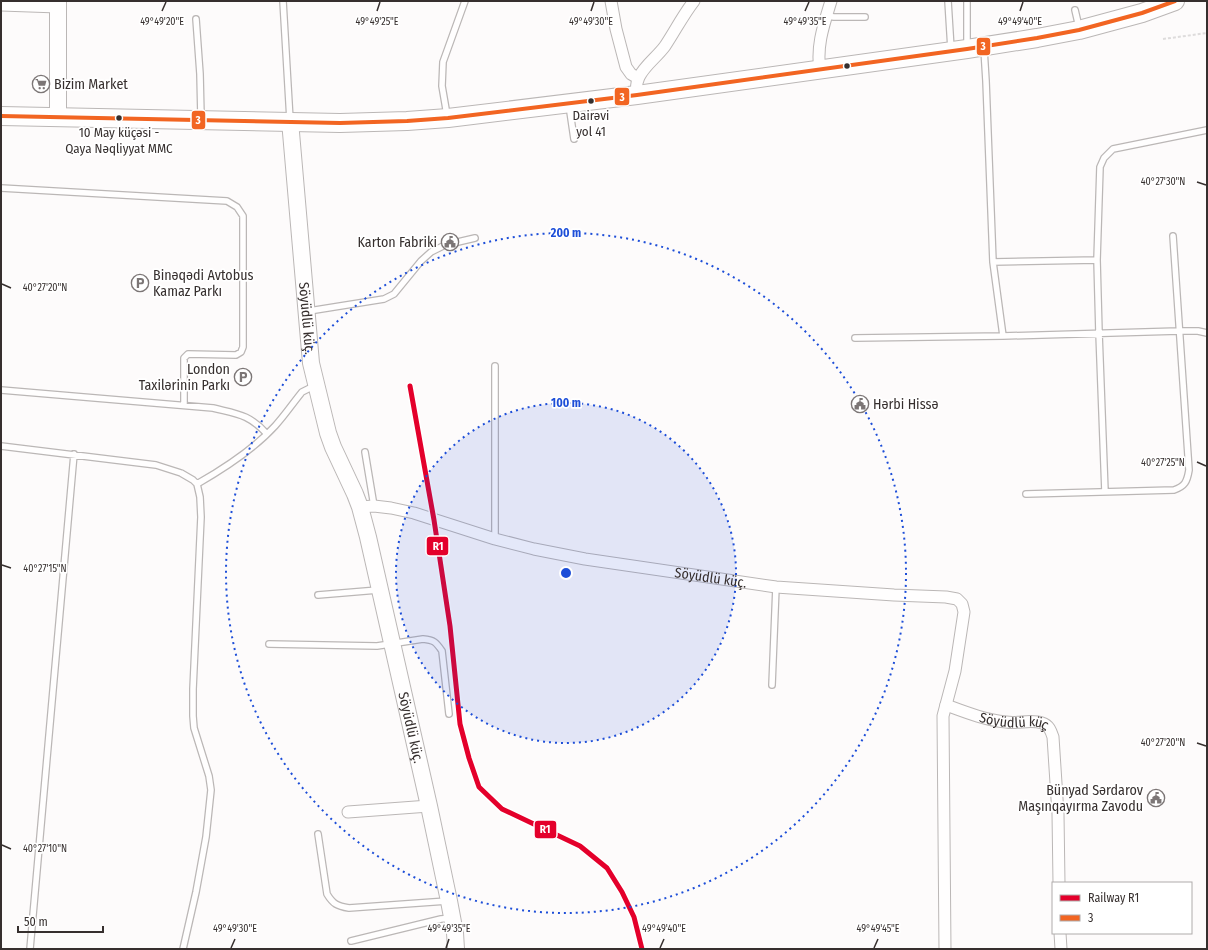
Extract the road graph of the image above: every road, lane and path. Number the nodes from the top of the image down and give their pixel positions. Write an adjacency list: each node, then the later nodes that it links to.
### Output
1 (283, 1): 27 (lane)
2 (465, 1): 25 (lane)
3 (611, 1): 21 (street)
4 (831, 1): 13 (street)
5 (948, 1): 19 (lane)
6 (967, 1): 19 (lane)
7 (1175, 1): 11 (main road)
8 (688, 3): 21 (street)
9 (58, 4): 10 (street); 24 (street)
10 (1, 5)
11 (1140, 7): 16 (main road)
12 (1075, 10): 16 (lane)
13 (826, 16): 14 (lane); 20 (street)
14 (865, 17)
15 (196, 19): 26 (lane)
16 (1079, 30): 19 (main road)
17 (1207, 33): 18 (path)
18 (1163, 39)
19 (967, 49): 20 (main road); 34 (lane)
20 (820, 70): 21 (main road)
21 (637, 86): 22 (main road)
22 (569, 103): 25 (main road); 29 (lane)
23 (1, 116): 24 (main road)
24 (58, 118): 26 (main road)
25 (448, 118): 27 (main road)
26 (201, 120): 27 (main road)
27 (290, 121): 35 (street, Söyüdlü küç.)
28 (1207, 130): 33 (lane)
29 (574, 139)
30 (1, 188): 44 (lane)
31 (1173, 236): 36 (lane)
32 (475, 238): 35 (lane)
33 (1098, 260): 34 (lane); 37 (lane)
34 (993, 262): 39 (lane)
35 (306, 312): 42 (street, Söyüdlü küç.)
36 (1179, 331): 37 (lane); 38 (lane); 50 (lane)
37 (1099, 332): 39 (lane); 50 (lane)
38 (1207, 333)
39 (1002, 336): 40 (lane)
40 (855, 338)
41 (495, 366): 53 (lane)
42 (316, 385): 45 (lane); 52 (street, Söyüdlü küç.)
43 (1, 390): 44 (lane)
44 (184, 405): 45 (lane)
45 (267, 434): 49 (lane)
46 (1, 446): 48 (lane)
47 (365, 452): 52 (lane)
48 (74, 454): 49 (lane); 70 (lane)
49 (197, 484): 71 (lane)
50 (1105, 492): 51 (lane)
51 (1026, 494)
52 (367, 506): 53 (street, Söyüdlü küç.); 55 (street, Söyüdlü küç.)
53 (495, 539): 54 (street, Söyüdlü küç.)
54 (776, 587): 59 (lane); 60 (street, Söyüdlü küç.)
55 (380, 590): 56 (lane); 58 (street, Söyüdlü küç.)
56 (318, 595)
57 (269, 644): 58 (lane)
58 (393, 644): 61 (lane); 62 (street, Söyüdlü küç.)
59 (772, 685)
60 (946, 705): 65 (street, Söyüdlü küç.); 73 (street, Söyüdlü küç.)
61 (450, 714)
62 (429, 806): 63 (street); 66 (street, Söyüdlü küç.)
63 (348, 812)
64 (318, 834): 66 (lane)
65 (1059, 882)
66 (449, 901): 67 (street, Söyüdlü küç.)
67 (452, 918): 69 (lane); 72 (street, Söyüdlü küç.)
68 (1060, 934): 74 (street)
69 (351, 941)
70 (30, 949)
71 (183, 949)
72 (456, 949)
73 (945, 949)
74 (1061, 949)

